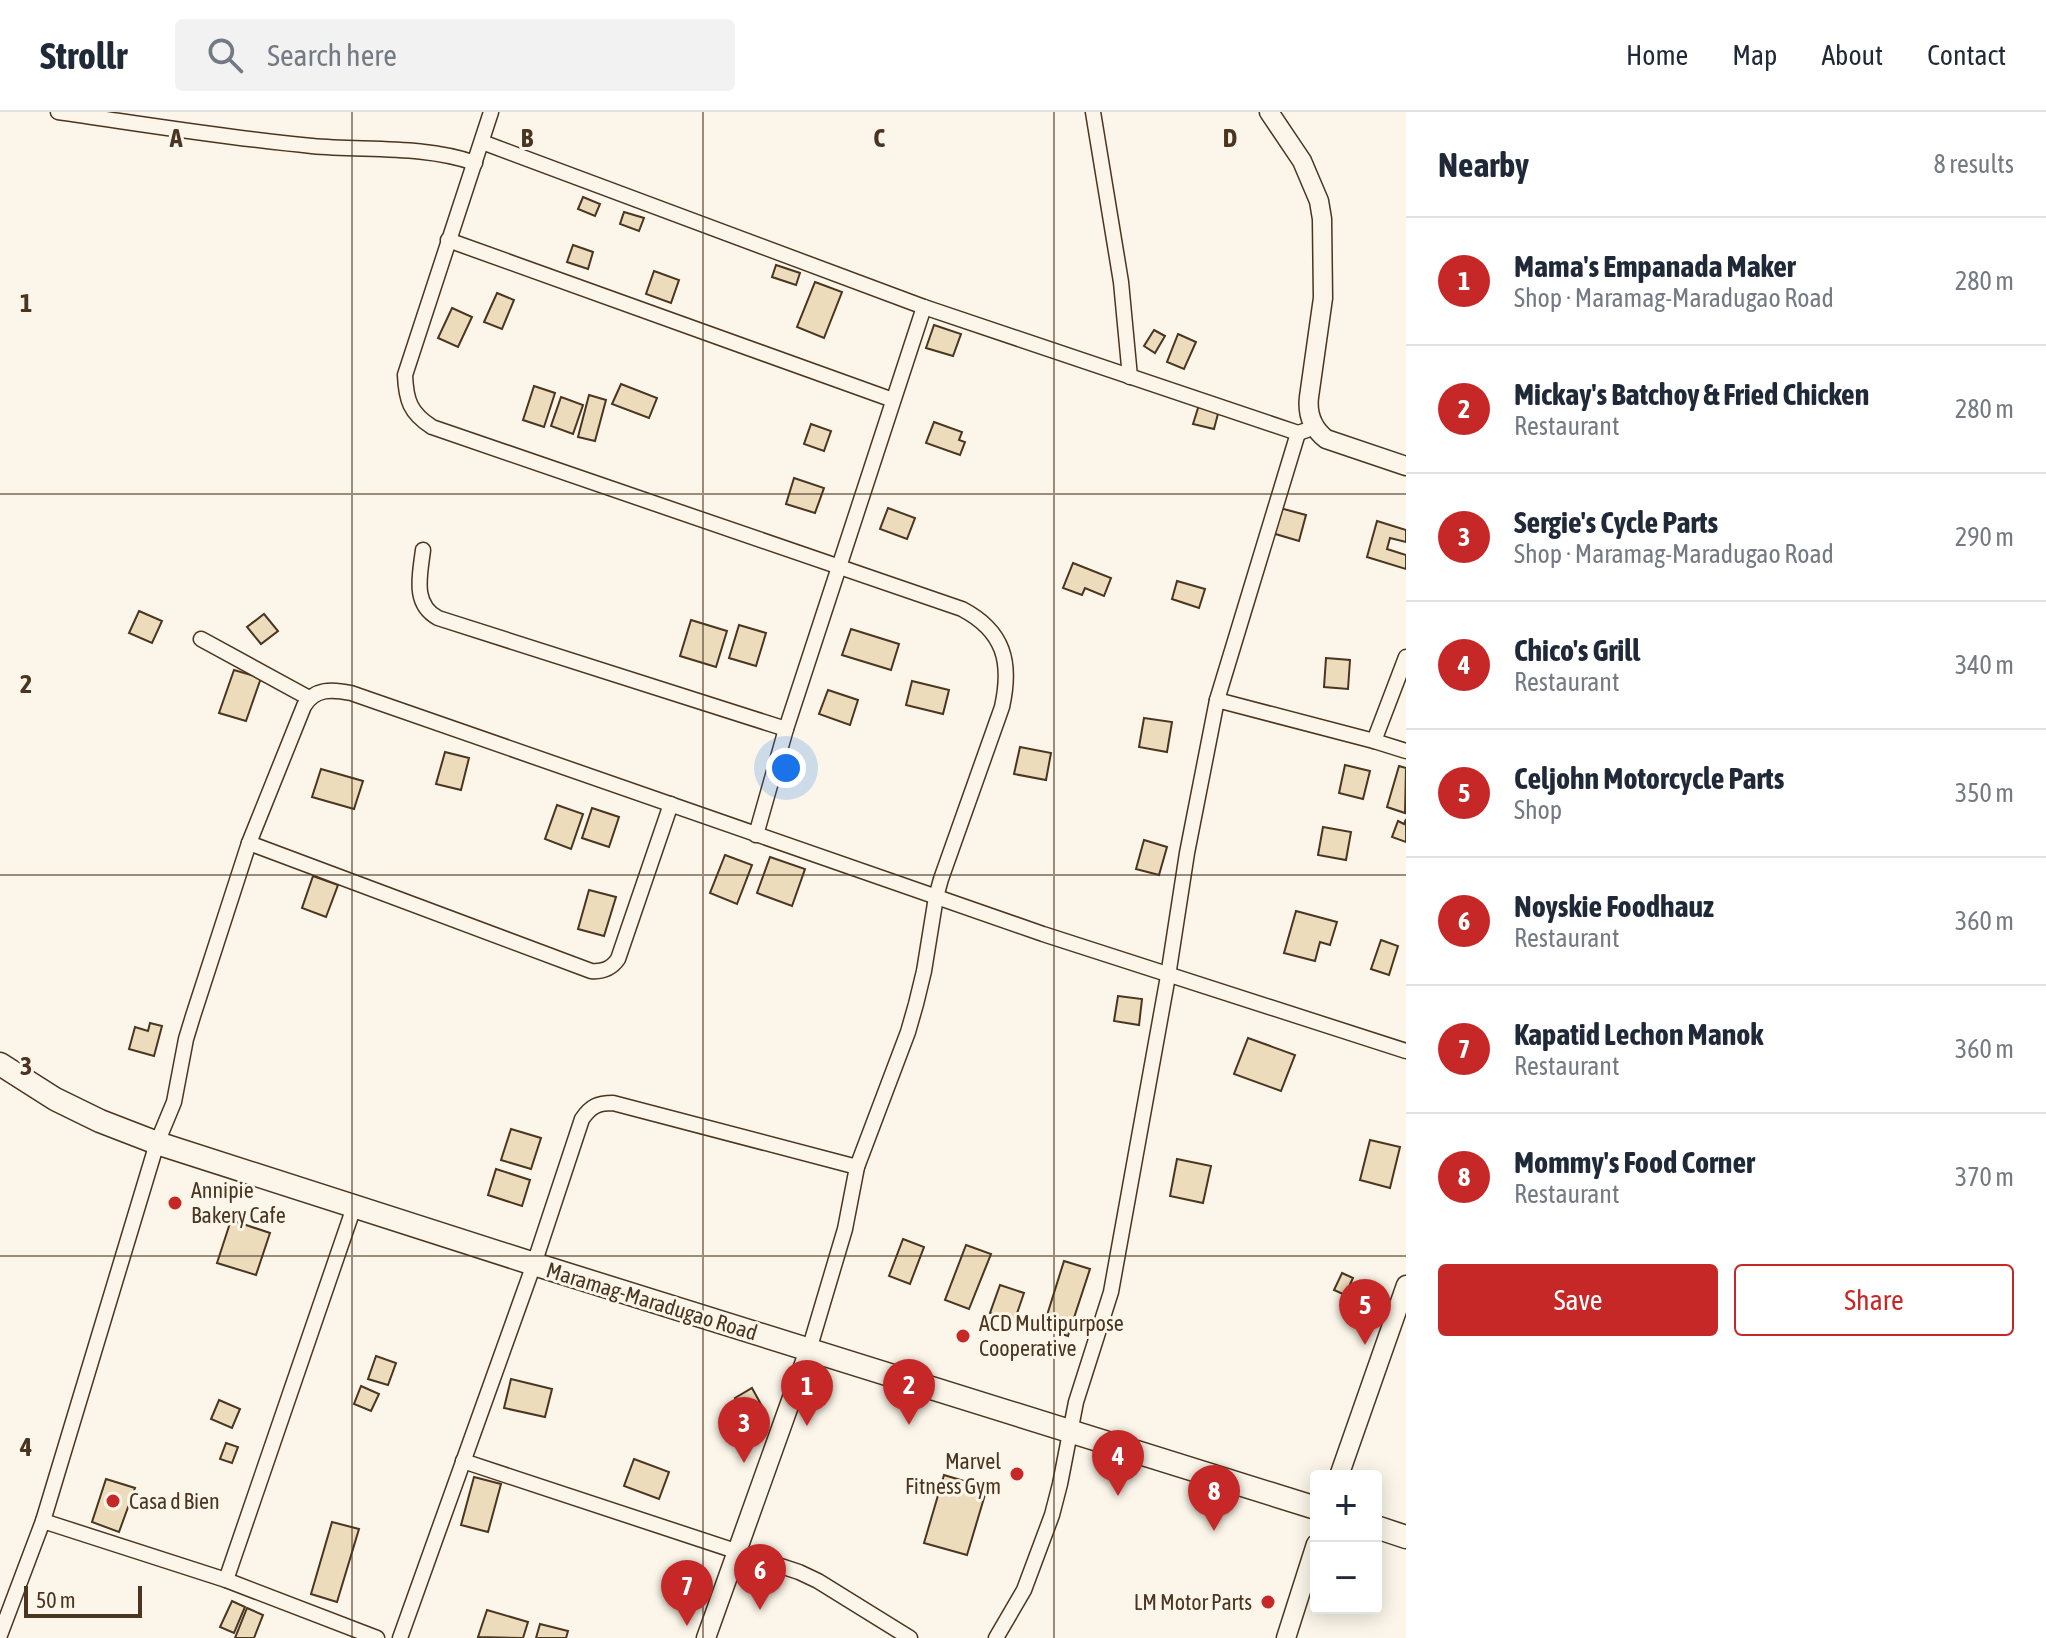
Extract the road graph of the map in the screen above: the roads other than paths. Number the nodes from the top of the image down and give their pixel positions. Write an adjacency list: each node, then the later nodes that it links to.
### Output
1 (58, 112): 6 (street)
2 (491, 112): 5 (street)
3 (1093, 112): 9 (street)
4 (1269, 112): 11 (street)
5 (482, 142): 6 (street); 8 (street)
6 (475, 163): 7 (street)
7 (448, 240): 10 (street); 14 (street)
8 (924, 307): 9 (street); 10 (street)
9 (1130, 377): 11 (street)
10 (893, 400): 14 (street)
11 (1307, 430): 12 (street); 18 (street)
12 (1406, 466)
13 (423, 550): 19 (street)
14 (838, 565): 19 (street); 25 (street)
15 (201, 639): 17 (street)
16 (1406, 657): 20 (street)
17 (309, 698): 22 (street); 24 (street)
18 (1217, 700): 20 (street); 26 (street)
19 (786, 729): 23 (street)
20 (1374, 741): 21 (street)
21 (1406, 751)
22 (671, 804): 23 (street); 24 (street)
23 (756, 835): 25 (street)
24 (249, 843): 29 (street)
25 (936, 897): 26 (street); 30 (street)
26 (1168, 976): 27 (street); 35 (street)
27 (1406, 1051)
28 (0, 1064): 29 (main road, Maramag-Maradugao Road)
29 (157, 1143): 31 (main road, Maramag-Maradugao Road); 39 (street)
30 (857, 1167): 32 (street); 34 (street)
31 (354, 1207): 32 (main road, Maramag-Maradugao Road); 44 (street)
32 (534, 1264): 34 (main road, Maramag-Maradugao Road); 36 (street)
33 (1406, 1285): 37 (street)
34 (809, 1350): 35 (main road, Maramag-Maradugao Road); 42 (street)
35 (1070, 1431): 38 (main road, Maramag-Maradugao Road); 50 (street)
36 (463, 1461): 42 (street); 47 (street)
37 (1341, 1470)
38 (1310, 1506)
39 (43, 1521): 44 (street); 45 (street)
40 (1382, 1529): 41 (main road)
41 (1406, 1537)
42 (738, 1551): 48 (street); 49 (street)
43 (1310, 1563): 51 (street)
44 (226, 1580): 46 (street)
45 (0, 1635)
46 (377, 1638)
47 (400, 1638)
48 (706, 1638)
49 (910, 1638)
50 (996, 1638)
51 (1286, 1638)

